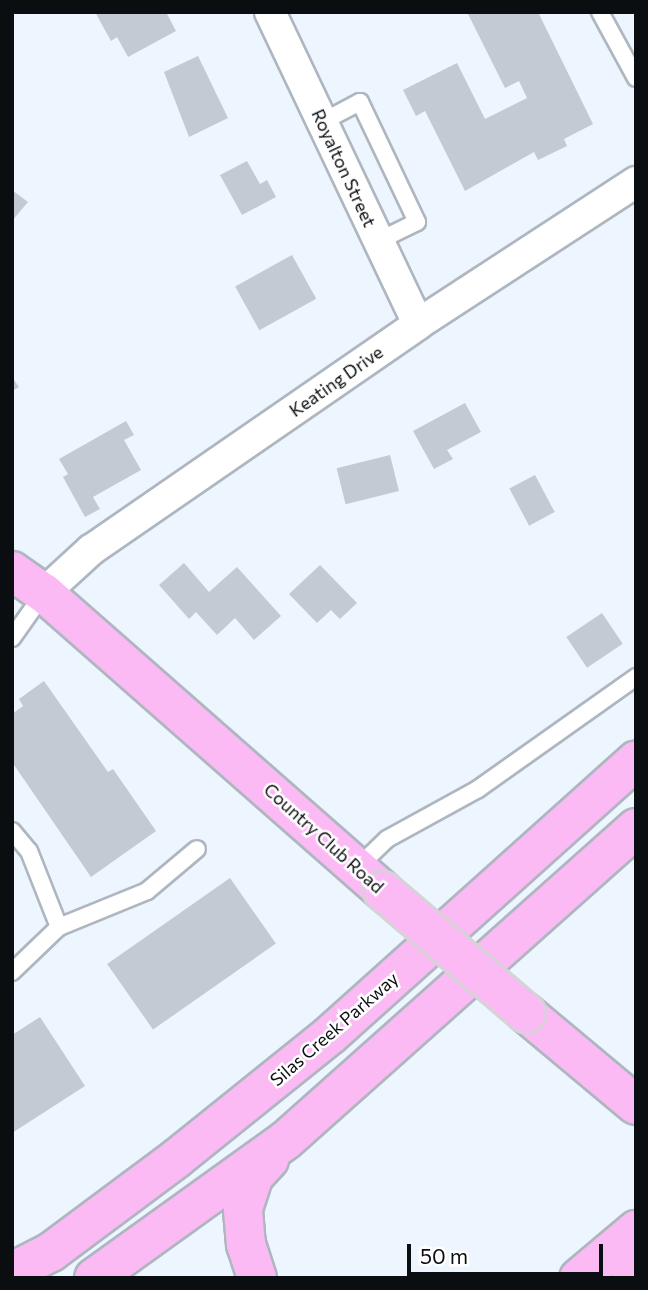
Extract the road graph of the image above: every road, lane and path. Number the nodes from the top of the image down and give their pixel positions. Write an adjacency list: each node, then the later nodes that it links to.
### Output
1 (270, 12): 4 (street, Royalton Street)
2 (600, 12): 3 (lane)
3 (636, 78)
4 (322, 122): 6 (street, Royalton Street); 6 (lane)
5 (636, 182): 7 (street, Keating Drive)
6 (378, 241): 7 (street, Royalton Street)
7 (418, 324): 9 (street, Keating Drive)
8 (12, 571): 9 (main road, Country Club Road)
9 (44, 593): 10 (lane); 16 (main road, Country Club Road)
10 (12, 638)
11 (636, 677): 16 (lane)
12 (636, 761): 21 (main road, Silas Creek Parkway)
13 (636, 828): 20 (main road)
14 (12, 831): 17 (lane)
15 (197, 849): 17 (lane)
16 (370, 879): 19 (main road, Country Club Road, bridge)
17 (59, 927): 18 (lane)
18 (12, 972)
19 (636, 1105)
20 (286, 1140): 26 (main road); 27 (main road)
21 (107, 1210): 23 (main road); 24 (main road, Silas Creek Parkway)
22 (636, 1230): 28 (main road)
23 (12, 1245)
24 (12, 1272)
25 (636, 1274): 29 (main road)
26 (93, 1278)
27 (257, 1278)
28 (579, 1278)
29 (631, 1278)

